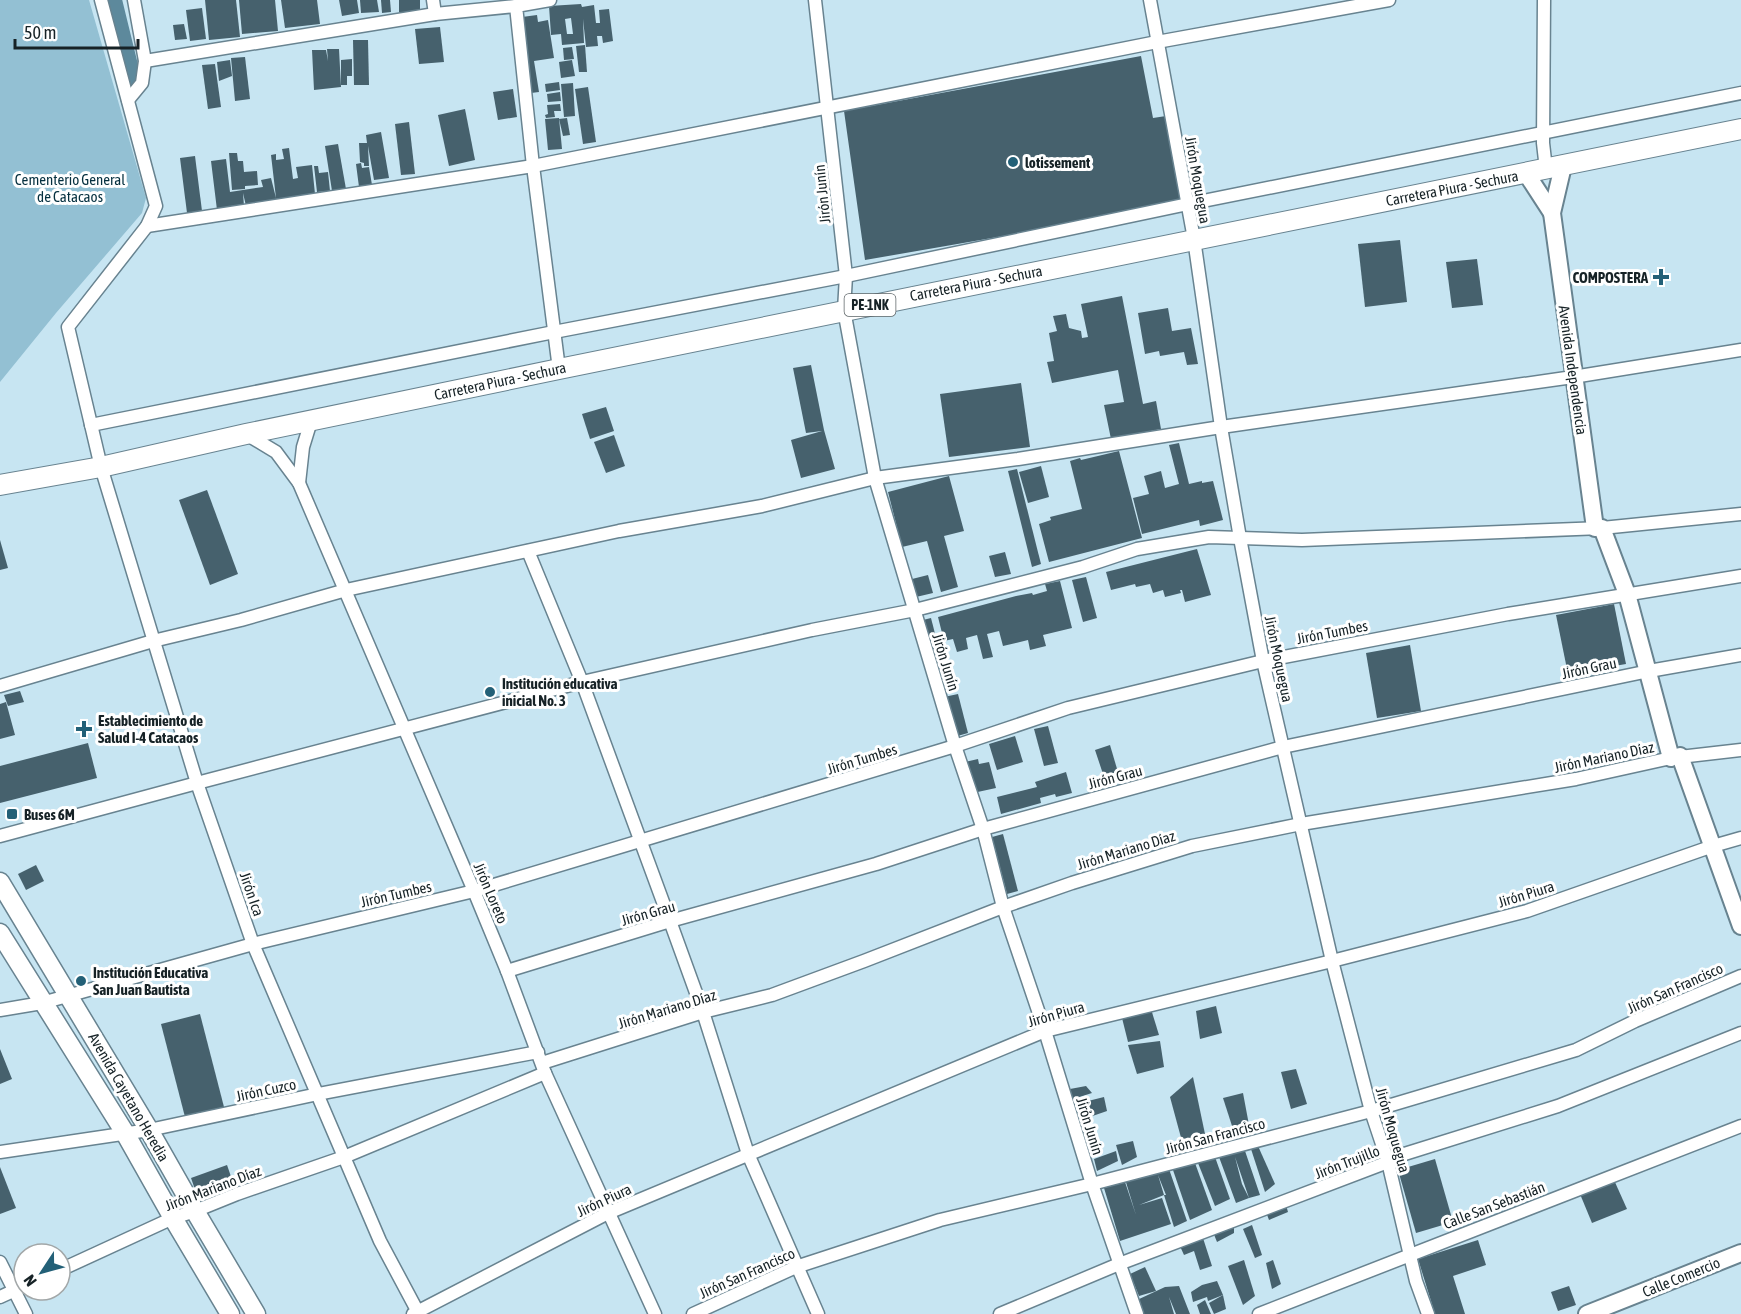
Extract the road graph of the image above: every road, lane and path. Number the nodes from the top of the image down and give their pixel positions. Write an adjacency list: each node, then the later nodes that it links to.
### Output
1 (101, 0): 14 (street)
2 (134, 0): 12 (street)
3 (433, 0): 10 (street)
4 (550, 0): 9 (street)
5 (815, 0): 15 (street, Jirón Junín)
6 (1150, 0): 11 (street, Jirón Moquegua)
7 (1389, 0): 11 (street)
8 (1544, 0): 17 (street)
9 (516, 6): 10 (street); 18 (street)
10 (435, 14): 12 (street)
11 (1157, 42): 15 (street); 21 (street, Jirón Moquegua)
12 (145, 61): 14 (street)
13 (1741, 93): 17 (street)
14 (128, 100): 23 (street)
15 (828, 108): 18 (street); 25 (street, Jirón Junín)
16 (1741, 129): 19 (main road, Carretera Piura - Sechura / PE-1NK)
17 (1543, 133): 19 (street); 21 (street)
18 (532, 166): 23 (street); 27 (street)
19 (1554, 167): 20 (main road, Carretera Piura - Sechura / PE-1NK); 22 (street, Avenida Independencia)
20 (1526, 173): 22 (street, Avenida Independencia); 24 (main road, Carretera Piura - Sechura / PE-1NK)
21 (1188, 204): 24 (street, Jirón Moquegua); 25 (street)
22 (1552, 213): 30 (street, Avenida Independencia)
23 (147, 226): 32 (street, Jirón Ica)
24 (1194, 239): 26 (main road, Carretera Piura - Sechura / PE-1NK); 33 (street, Jirón Moquegua)
25 (846, 276): 26 (street, Jirón Junín); 27 (street)
26 (844, 310): 29 (main road, Carretera Piura - Sechura / PE-1NK); 36 (street, Jirón Junín)
27 (554, 332): 29 (street); 32 (street)
28 (1741, 350): 30 (street)
29 (559, 369): 31 (main road, Carretera Piura - Sechura / PE-1NK)
30 (1573, 377): 33 (street); 40 (street, Avenida Independencia)
31 (311, 421): 34 (main road, Carretera Piura - Sechura / PE-1NK); 37 (street, Jirón Loreto)
32 (91, 425): 35 (street, Jirón Ica)
33 (1221, 427): 36 (street); 41 (street, Jirón Moquegua)
34 (246, 434): 35 (main road, Carretera Piura - Sechura / PE-1NK); 37 (street, Jirón Loreto)
35 (101, 467): 38 (main road, Carretera Piura - Sechura / PE-1NK); 47 (street, Jirón Ica)
36 (875, 478): 42 (street); 46 (street, Jirón Junín)
37 (299, 483): 44 (street, Jirón Loreto)
38 (0, 485)
39 (1741, 514): 40 (street)
40 (1599, 528): 41 (street); 45 (street, Avenida Independencia)
41 (1240, 538): 46 (street); 49 (street, Jirón Moquegua)
42 (528, 551): 44 (street); 51 (street)
43 (1741, 576): 45 (street, Jirón Tumbes)
44 (345, 590): 47 (street); 53 (street, Jirón Loreto)
45 (1627, 594): 49 (street, Jirón Tumbes); 50 (street, Avenida Independencia)
46 (915, 610): 51 (street); 54 (street, Jirón Junín)
47 (153, 641): 52 (street); 58 (street, Jirón Ica)
48 (1741, 655): 50 (street, Jirón Grau)
49 (1263, 661): 54 (street, Jirón Tumbes); 55 (street, Jirón Moquegua)
50 (1648, 671): 55 (street, Jirón Grau); 57 (street, Avenida Independencia)
51 (582, 682): 53 (street); 63 (street)
52 (0, 686)
53 (405, 729): 58 (street); 66 (street, Jirón Loreto)
54 (956, 746): 60 (street, Jirón Junín); 63 (street, Jirón Tumbes)
55 (1283, 747): 59 (street, Jirón Moquegua); 60 (street, Jirón Grau)
56 (1741, 750): 57 (street, Jirón Mariano Díaz)
57 (1676, 757): 59 (street, Jirón Mariano Díaz); 64 (street, Avenida Independencia)
58 (197, 783): 61 (street); 71 (street, Jirón Ica)
59 (1301, 824): 67 (street, Jirón Mariano Díaz); 72 (street, Jirón Moquegua)
60 (983, 828): 67 (street, Jirón Junín); 68 (street, Jirón Grau)
61 (0, 836)
62 (1741, 838): 64 (street, Jirón Piura)
63 (640, 841): 66 (street, Jirón Tumbes); 68 (street)
64 (1713, 846): 69 (street, Avenida Independencia); 72 (street, Jirón Piura)
65 (0, 882): 75 (main road, Avenida Cayetano Heredia)
66 (474, 891): 71 (street, Jirón Tumbes); 73 (street, Jirón Loreto)
67 (1003, 907): 78 (street, Jirón Mariano Díaz); 79 (street, Jirón Junín)
68 (670, 921): 73 (street, Jirón Grau); 78 (street)
69 (1741, 926)
70 (0, 933): 76 (main road, Avenida Cayetano Heredia)
71 (253, 944): 75 (street, Jirón Tumbes); 82 (street, Jirón Ica)
72 (1332, 962): 79 (street, Jirón Piura); 83 (street, Jirón Moquegua)
73 (507, 971): 81 (street, Jirón Loreto)
74 (1741, 976): 83 (street, Jirón San Francisco)
75 (69, 996): 76 (street, Jirón Tumbes); 85 (main road, Avenida Cayetano Heredia)
76 (42, 1003): 77 (street, Jirón Tumbes); 86 (main road, Avenida Cayetano Heredia)
77 (0, 1010)
78 (703, 1012): 81 (street, Jirón Mariano Díaz); 88 (street)
79 (1045, 1031): 88 (street, Jirón Piura); 91 (street, Jirón Junín)
80 (1741, 1033): 90 (street, Jirón Trujillo)
81 (542, 1062): 82 (street, Jirón Cuzco); 89 (street, Jirón Mariano Díaz); 93 (street, Jirón Loreto)
82 (318, 1094): 85 (street, Jirón Cuzco); 89 (street, Jirón Ica)
83 (1371, 1111): 90 (street, Jirón Moquegua); 91 (street, Jirón San Francisco)
84 (1741, 1126): 96 (street, Calle San Sebastián)
85 (149, 1130): 86 (street, Jirón Cuzco); 92 (main road, Avenida Cayetano Heredia)
86 (125, 1133): 87 (street, Jirón Cuzco); 94 (main road, Avenida Cayetano Heredia)
87 (0, 1152)
88 (747, 1154): 93 (street, Jirón Piura); 100 (street)
89 (344, 1156): 92 (street, Jirón Mariano Díaz); 102 (street, Jirón Ica)
90 (1388, 1162): 96 (street, Jirón Moquegua); 99 (street, Jirón Trujillo)
91 (1092, 1184): 99 (street, Jirón Junín); 100 (street, Jirón San Francisco)
92 (195, 1211): 94 (street, Jirón Mariano Díaz); 104 (main road, Avenida Cayetano Heredia)
93 (608, 1213): 102 (street, Jirón Piura); 105 (street, Jirón Loreto)
94 (172, 1218): 98 (street, Jirón Mariano Díaz); 103 (main road, Avenida Cayetano Heredia)
95 (1741, 1253): 112 (street, Calle Comercio)
96 (1410, 1254): 110 (street, Calle San Sebastián); 111 (street, Jirón Moquegua)
97 (0, 1262): 101 (street)
98 (72, 1264)
99 (1119, 1264): 108 (street, Jirón Trujillo); 109 (street, Jirón Junín)
100 (796, 1267): 106 (street, Jirón San Francisco); 107 (street)
101 (12, 1278)
102 (417, 1313)
103 (230, 1314)
104 (256, 1314)
105 (655, 1314)
106 (693, 1314)
107 (818, 1314)
108 (1000, 1314)
109 (1137, 1314)
110 (1259, 1314)
111 (1428, 1314)
112 (1587, 1314)

